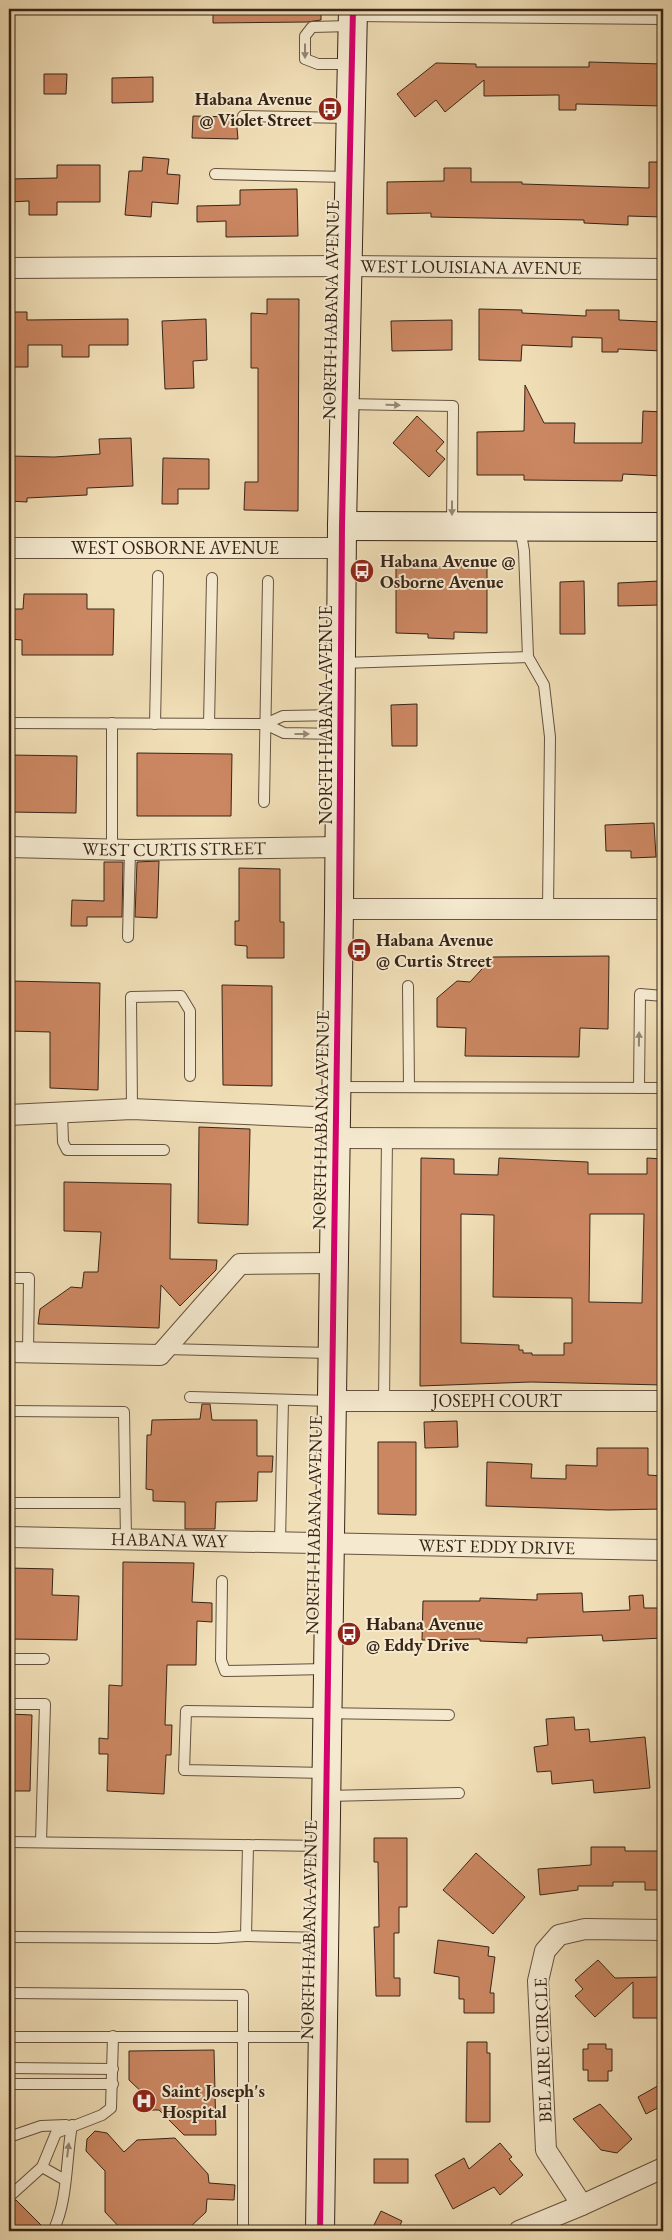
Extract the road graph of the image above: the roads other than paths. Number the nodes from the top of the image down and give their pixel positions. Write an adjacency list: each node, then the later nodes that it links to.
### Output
1 (585, 11): 2 (street); 3 (street)
2 (663, 14)
3 (353, 15): 4 (street, NORTH HABANA AVENUE); 4 (lane, one-way to 4)
4 (351, 64): 6 (street, NORTH HABANA AVENUE)
5 (244, 116): 6 (lane)
6 (350, 118): 8 (street, NORTH HABANA AVENUE)
7 (215, 174): 8 (lane)
8 (349, 177): 9 (street, NORTH HABANA AVENUE)
9 (346, 266): 10 (street, WEST LOUISIANA AVENUE); 11 (street, WEST LOUISIANA AVENUE); 12 (street, NORTH HABANA AVENUE)
10 (9, 268)
11 (663, 269)
12 (344, 404): 13 (lane, one-way to 13); 16 (street, NORTH HABANA AVENUE)
13 (452, 526): 14 (street, WEST OSBORNE AVENUE); 16 (street, WEST OSBORNE AVENUE)
14 (520, 526): 15 (street, WEST OSBORNE AVENUE); 21 (lane)
15 (663, 527)
16 (342, 537): 17 (street, WEST OSBORNE AVENUE); 22 (street, NORTH HABANA AVENUE)
17 (9, 548)
18 (158, 576): 25 (lane)
19 (212, 578): 26 (lane)
20 (268, 581): 27 (lane)
21 (528, 657): 22 (lane); 34 (lane)
22 (341, 663): 28 (street, NORTH HABANA AVENUE)
23 (9, 723): 24 (lane)
24 (112, 723): 25 (lane); 32 (lane)
25 (154, 724): 26 (lane)
26 (209, 724): 27 (lane)
27 (265, 724): 28 (lane); 28 (lane, one-way to 28); 29 (lane)
28 (340, 724): 31 (street, NORTH HABANA AVENUE)
29 (264, 802)
30 (9, 847): 32 (street, WEST CURTIS STREET)
31 (340, 847): 32 (street, WEST CURTIS STREET); 33 (street, NORTH HABANA AVENUE)
32 (121, 850): 36 (lane)
33 (339, 909): 34 (street); 40 (street, NORTH HABANA AVENUE)
34 (548, 909): 35 (street)
35 (663, 909)
36 (128, 937)
37 (408, 986): 41 (lane)
38 (663, 996): 42 (lane, one-way to 38)
39 (190, 1076): 44 (lane)
40 (336, 1087): 41 (lane); 47 (street, NORTH HABANA AVENUE)
41 (409, 1087): 42 (lane)
42 (639, 1088): 43 (lane)
43 (663, 1088)
44 (132, 1109): 45 (street); 47 (street)
45 (62, 1112): 46 (street); 50 (lane)
46 (9, 1115)
47 (336, 1128): 48 (street); 51 (street, NORTH HABANA AVENUE)
48 (387, 1138): 49 (street); 59 (lane)
49 (663, 1140)
50 (164, 1150)
51 (334, 1263): 53 (street); 54 (street, NORTH HABANA AVENUE)
52 (9, 1278): 55 (lane)
53 (165, 1350): 54 (lane); 55 (street)
54 (332, 1352): 58 (street, NORTH HABANA AVENUE)
55 (18, 1353)
56 (190, 1397): 57 (lane)
57 (283, 1400): 58 (lane); 66 (lane)
58 (331, 1401): 59 (street, JOSEPH COURT); 67 (street, NORTH HABANA AVENUE)
59 (384, 1401): 60 (street, JOSEPH COURT)
60 (663, 1401)
61 (9, 1411): 63 (lane)
62 (9, 1503): 63 (lane)
63 (125, 1503): 65 (lane)
64 (9, 1537): 65 (street, HABANA WAY)
65 (126, 1540): 66 (street, HABANA WAY)
66 (280, 1542): 67 (street, HABANA WAY)
67 (329, 1543): 68 (street, WEST EDDY DRIVE); 72 (street, NORTH HABANA AVENUE)
68 (663, 1550)
69 (222, 1581): 72 (lane)
70 (9, 1659): 71 (lane)
71 (44, 1660)
72 (327, 1669): 74 (street, NORTH HABANA AVENUE)
73 (9, 1704): 79 (lane)
74 (326, 1714): 75 (lane); 76 (street, NORTH HABANA AVENUE); 76 (lane)
75 (449, 1715)
76 (326, 1785): 77 (lane); 81 (street, NORTH HABANA AVENUE)
77 (459, 1793)
78 (9, 1842): 79 (lane)
79 (42, 1842): 80 (lane)
80 (248, 1845): 81 (lane); 83 (lane)
81 (325, 1846): 85 (street, NORTH HABANA AVENUE)
82 (663, 1930): 103 (street, BEL AIRE CIRCLE)
83 (246, 1936): 84 (lane); 85 (lane)
84 (9, 1937)
85 (324, 1938): 89 (street, NORTH HABANA AVENUE)
86 (9, 1993): 88 (lane)
87 (112, 2036): 88 (lane); 90 (lane); 92 (lane)
88 (244, 2037): 89 (lane); 105 (lane)
89 (322, 2037): 106 (street, NORTH HABANA AVENUE)
90 (9, 2038)
91 (9, 2068): 92 (lane)
92 (112, 2069): 94 (lane)
93 (9, 2084): 94 (lane)
94 (112, 2084): 95 (lane)
95 (72, 2125): 96 (lane); 99 (lane); 101 (lane, one-way to 95)
96 (24, 2131): 97 (lane); 98 (lane)
97 (9, 2137)
98 (9, 2144)
99 (42, 2167): 101 (lane); 102 (lane)
100 (663, 2168): 103 (street)
101 (65, 2180): 104 (lane)
102 (11, 2195)
103 (582, 2205): 107 (street)
104 (53, 2231)
105 (243, 2231)
106 (320, 2231)
107 (519, 2231)

